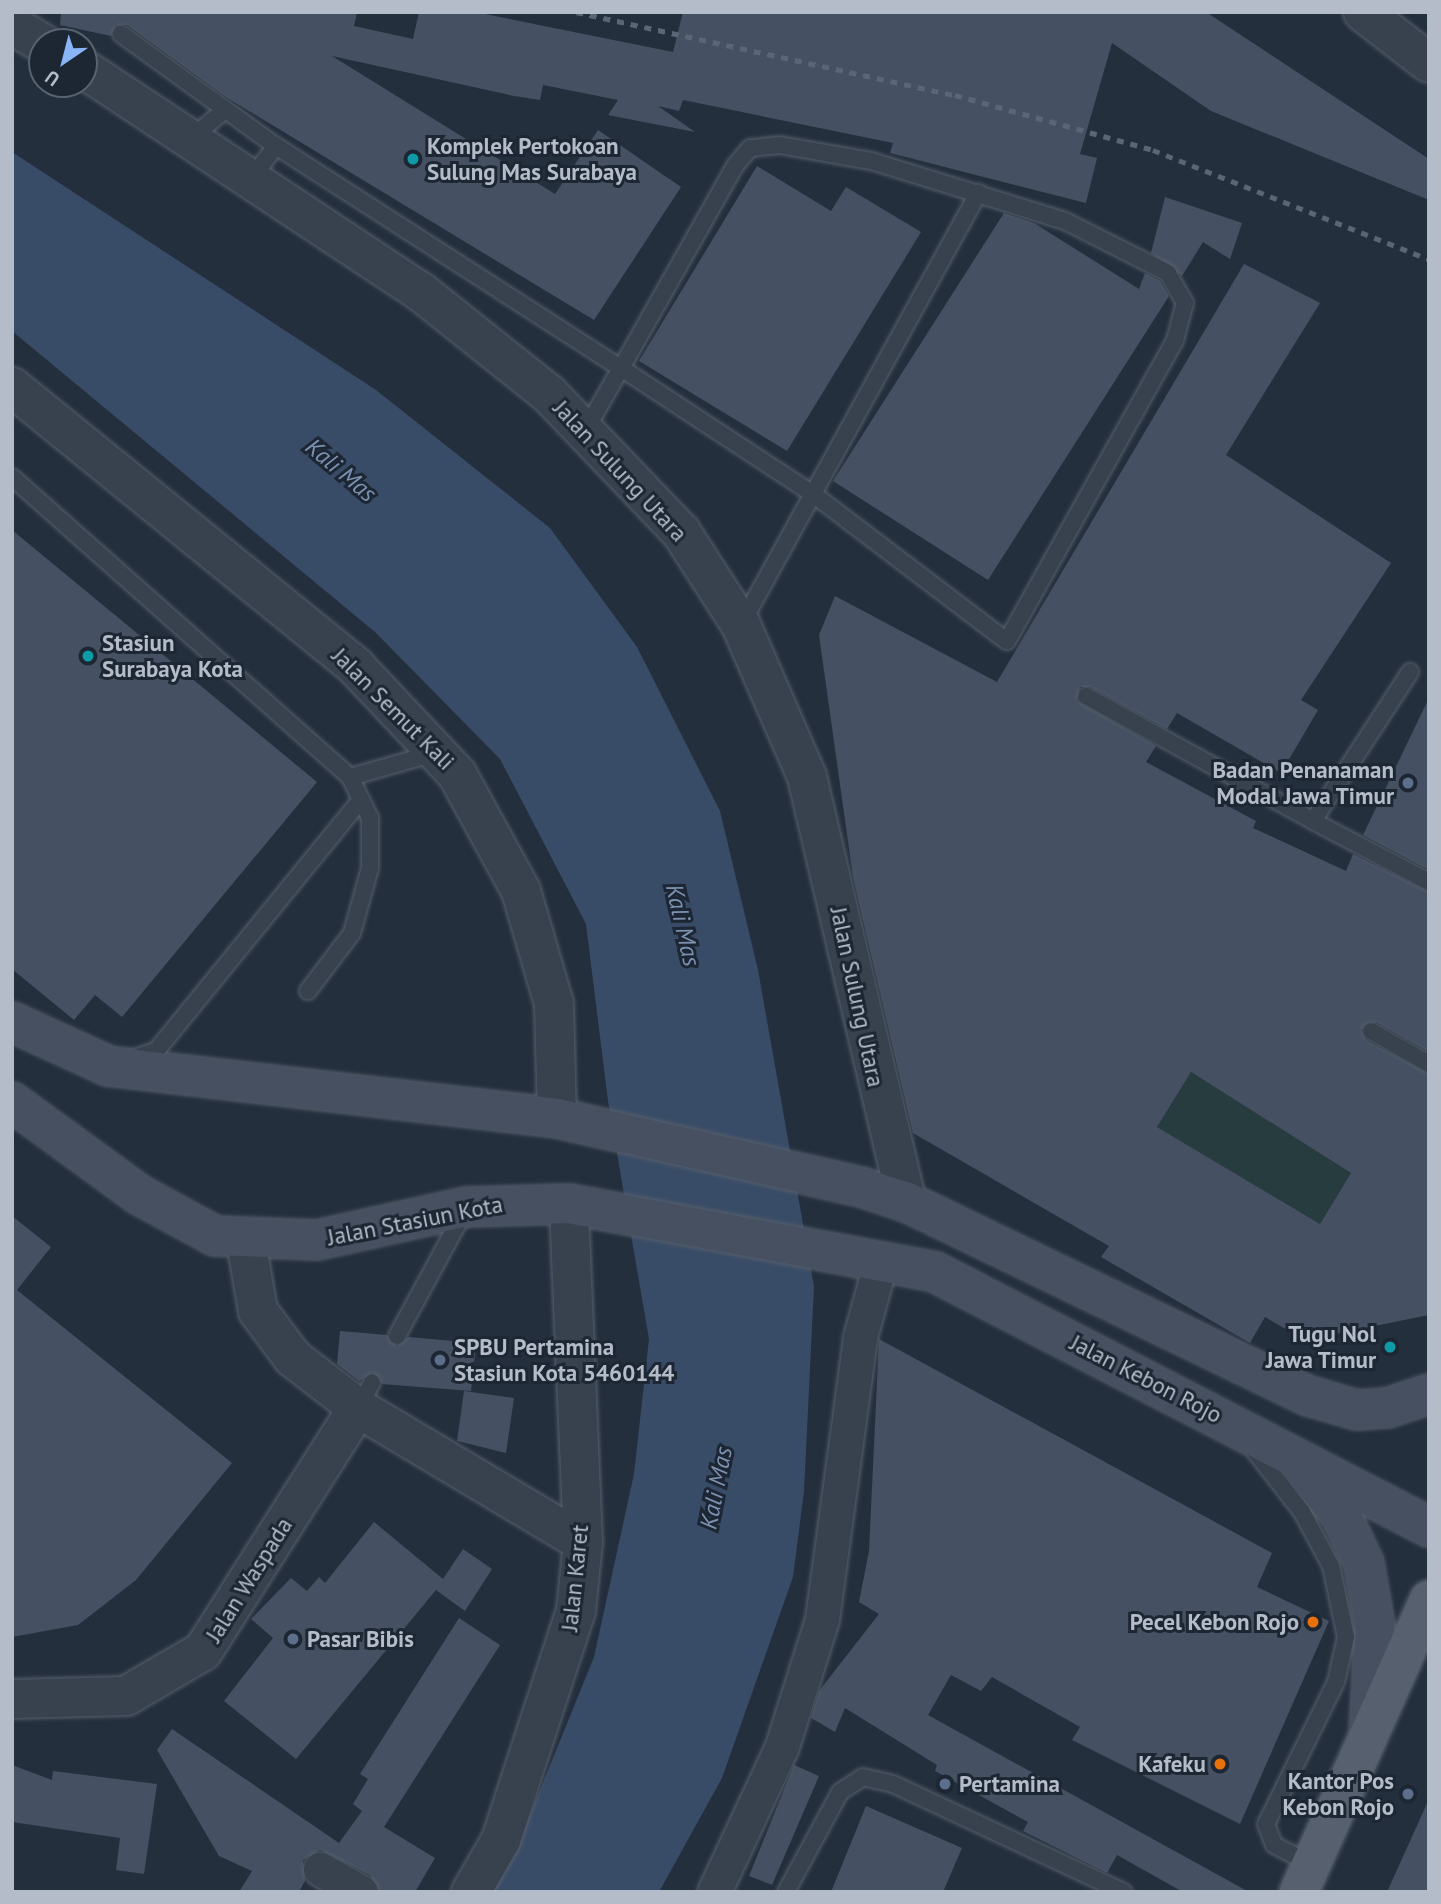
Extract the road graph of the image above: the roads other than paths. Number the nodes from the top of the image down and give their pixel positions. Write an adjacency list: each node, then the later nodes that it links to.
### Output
1 (1363, 12): 5 (street)
2 (12, 24): 3 (street)
3 (28, 34)
4 (121, 34): 7 (lane)
5 (1429, 63)
6 (98, 78): 8 (street, Jalan Sulung Utara)
7 (225, 110): 8 (lane); 9 (lane)
8 (191, 138): 10 (street, Jalan Sulung Utara)
9 (276, 146): 10 (lane); 12 (lane)
10 (251, 179): 14 (street, Jalan Sulung Utara)
11 (978, 193): 12 (lane); 16 (lane); 16 (lane)
12 (621, 368): 14 (lane); 16 (lane)
13 (12, 387): 20 (street, Jalan Semut Kali)
14 (586, 429): 17 (street, Jalan Sulung Utara)
15 (12, 477): 21 (lane)
16 (813, 494): 17 (lane)
17 (741, 625): 32 (street, Jalan Sulung Utara)
18 (1410, 672): 23 (lane)
19 (1086, 696): 23 (lane)
20 (437, 752): 21 (lane); 31 (street, Jalan Semut Kali)
21 (350, 777): 22 (lane)
22 (361, 800): 25 (lane); 29 (lane)
23 (1313, 821): 24 (lane)
24 (1429, 882)
25 (308, 992)
26 (12, 1022): 29 (main road)
27 (1371, 1031): 28 (lane)
28 (1429, 1064)
29 (108, 1066): 31 (main road)
30 (12, 1102): 35 (main road, Jalan Stasiun Kota)
31 (557, 1118): 32 (main road)
32 (907, 1202): 38 (main road)
33 (569, 1204): 34 (main road, Jalan Stasiun Kota); 36 (main road, Jalan Stasiun Kota); 43 (street, Jalan Karet)
34 (467, 1207): 35 (main road, Jalan Stasiun Kota); 37 (lane)
35 (246, 1241): 39 (street)
36 (867, 1257): 40 (main road, Jalan Kebon Rojo); 52 (street)
37 (397, 1336)
38 (1429, 1394)
39 (365, 1395): 43 (street); 46 (street, Jalan Waspada)
40 (1228, 1421): 41 (main road, Jalan Kebon Rojo); 49 (lane)
41 (1290, 1454): 42 (main road, Jalan Kebon Rojo); 47 (main road)
42 (1429, 1527)
43 (583, 1542): 51 (street, Jalan Karet)
44 (1429, 1600): 47 (main road)
45 (1429, 1659): 47 (main road)
46 (12, 1699)
47 (1377, 1722): 49 (main road)
48 (320, 1869): 50 (street)
49 (1305, 1878)
50 (361, 1892)
51 (471, 1892)
52 (714, 1892)
53 (786, 1892): 54 (lane)
54 (1124, 1892)

